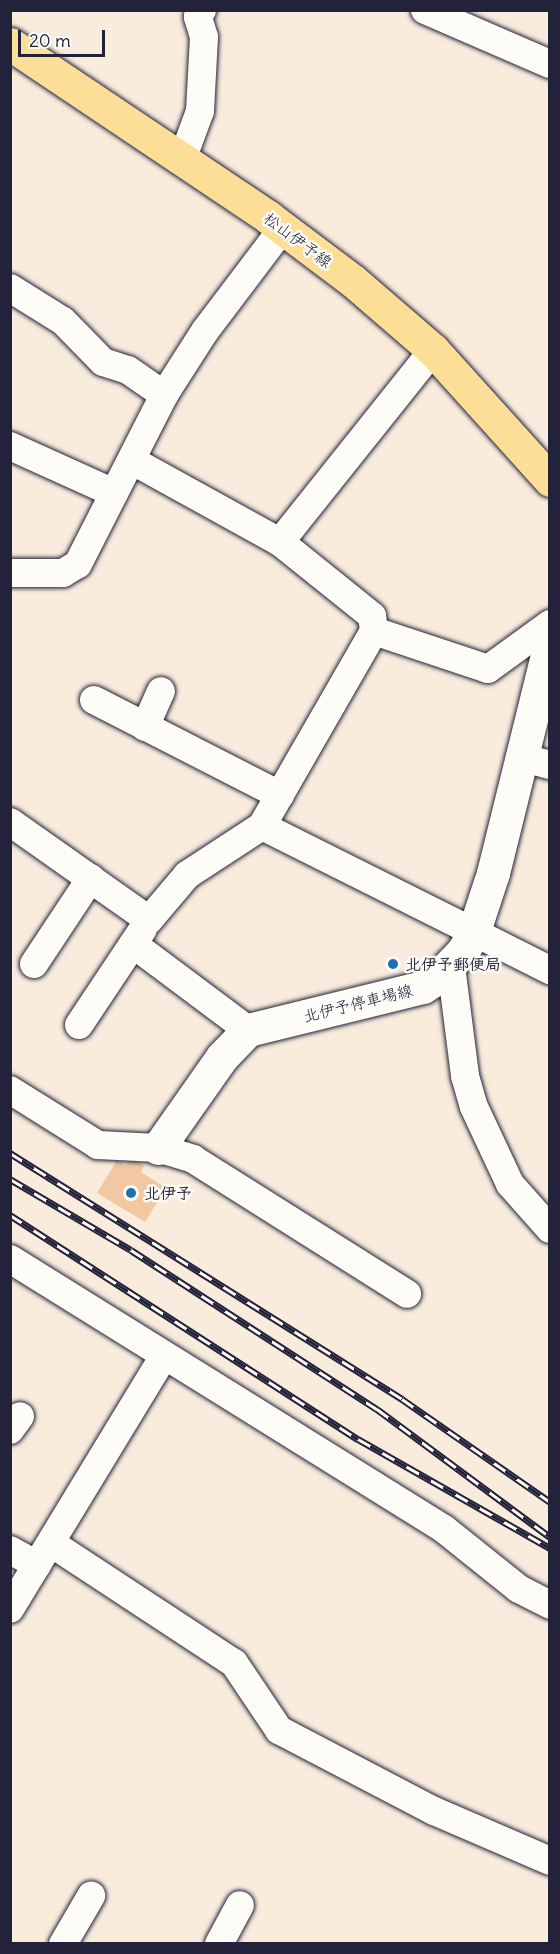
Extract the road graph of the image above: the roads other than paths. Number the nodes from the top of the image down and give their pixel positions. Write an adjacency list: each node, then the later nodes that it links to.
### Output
1 (202, 10): 5 (street)
2 (425, 10): 4 (street)
3 (10, 44): 5 (main road, 松山伊予線)
4 (549, 64)
5 (182, 160): 6 (main road, 松山伊予線)
6 (283, 228): 8 (main road, 松山伊予線); 9 (street)
7 (10, 288): 9 (street)
8 (433, 350): 12 (main road, 松山伊予線); 14 (street)
9 (164, 395): 11 (street)
10 (10, 446): 13 (street)
11 (133, 461): 13 (street); 14 (street)
12 (549, 480)
13 (114, 493): 15 (street)
14 (280, 542): 17 (street)
15 (10, 573)
16 (549, 624): 17 (street)
17 (374, 631): 23 (street)
18 (549, 643): 22 (main road, 北伊予停車場線)
19 (161, 691): 21 (street)
20 (94, 700): 21 (street)
21 (145, 727): 23 (street)
22 (535, 761): 28 (main road, 北伊予停車場線)
23 (280, 795): 25 (street)
24 (10, 822): 26 (street)
25 (262, 826): 27 (street); 28 (street)
26 (91, 878): 27 (street); 30 (street)
27 (149, 920): 29 (street)
28 (473, 934): 31 (main road, 北伊予停車場線); 32 (street)
29 (134, 945): 33 (street); 34 (street)
30 (34, 964)
31 (451, 966): 34 (main road, 北伊予停車場線); 37 (street)
32 (549, 969)
33 (79, 1026)
34 (248, 1030): 36 (main road)
35 (10, 1090): 36 (street)
36 (158, 1148): 39 (street)
37 (549, 1229)
38 (10, 1259): 40 (street)
39 (407, 1294)
40 (163, 1357): 42 (street); 43 (street)
41 (10, 1550): 42 (street)
42 (44, 1554): 44 (street); 45 (street)
43 (549, 1605)
44 (10, 1609)
45 (549, 1861)
46 (91, 1896): 48 (street)
47 (240, 1905): 49 (street)
48 (63, 1944)
49 (219, 1944)

